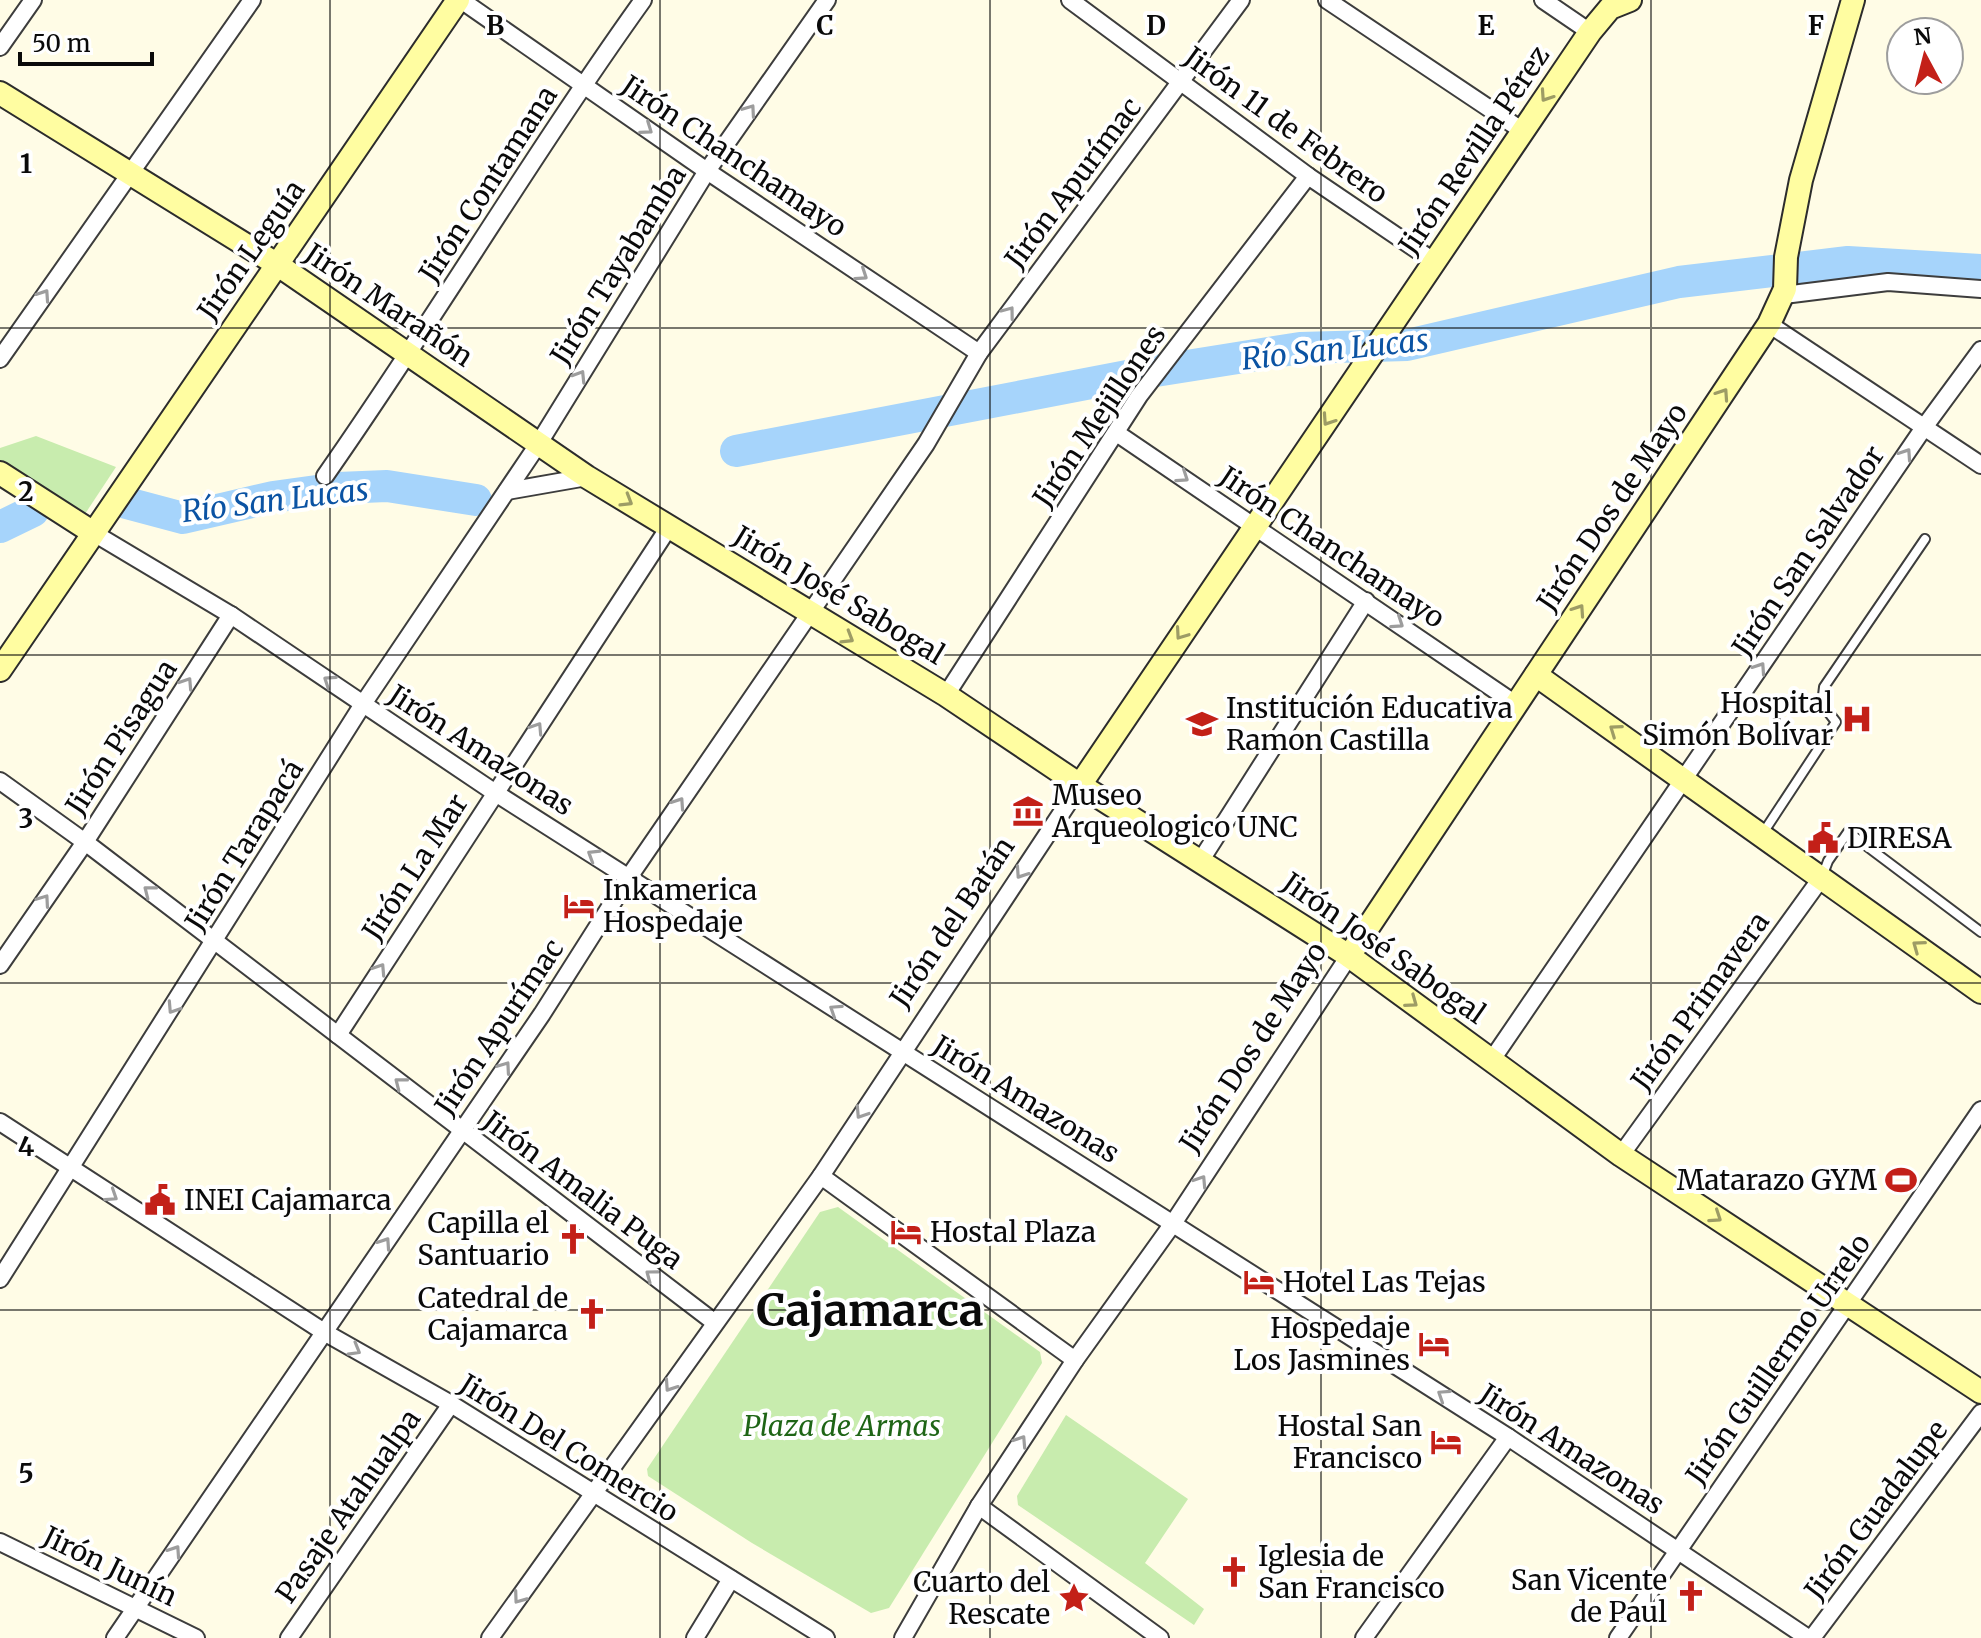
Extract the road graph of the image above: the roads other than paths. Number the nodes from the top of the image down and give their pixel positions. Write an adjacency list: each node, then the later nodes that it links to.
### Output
1 (33, 0): 13 (street)
2 (252, 0): 19 (street)
3 (459, 0): 15 (street, Jirón Chanchamayo); 22 (street, Jirón Leguía)
4 (643, 0): 15 (street, Jirón Contamana)
5 (827, 0): 18 (street, Jirón Tayabamba, one-way to 5)
6 (1070, 0): 14 (street, Jirón 11 de Febrero)
7 (1241, 0): 14 (street, Jirón Apurímac)
8 (1327, 0): 17 (street)
9 (1543, 0): 12 (street)
10 (1853, 0): 24 (street)
11 (1618, 3): 12 (street, Jirón Revilla Pérez)
12 (1590, 32): 17 (street, Jirón Revilla Pérez, one-way to 17)
13 (0, 47)
14 (1180, 82): 20 (street, Jirón 11 de Febrero); 27 (street, Jirón Apurímac, one-way to 14)
15 (583, 84): 18 (street, Jirón Chanchamayo, one-way to 18); 28 (street, Jirón Contamana)
16 (0, 93): 19 (street, Jirón Marañón)
17 (1523, 131): 21 (street, Jirón Revilla Pérez)
18 (707, 171): 27 (street, Jirón Chanchamayo, one-way to 27); 33 (street, Jirón Tayabamba, one-way to 18)
19 (127, 174): 22 (street, Jirón Marañón); 30 (street, one-way to 19)
20 (1308, 176): 21 (street, Jirón 11 de Febrero); 32 (street, Jirón Mejillones)
21 (1435, 262): 29 (street, Jirón Revilla Pérez)
22 (278, 265): 28 (street, Jirón Marañón); 41 (street, Jirón Leguía)
23 (1981, 289): 24 (street)
24 (1784, 292): 25 (street, Jirón Dos de Mayo)
25 (1769, 324): 31 (street); 47 (street, Jirón Dos de Mayo, one-way to 25)
26 (1981, 350): 31 (street, Jirón San Salvador)
27 (979, 353): 44 (street, Jirón Apurímac)
28 (410, 355): 33 (street, Jirón Marañón); 36 (street, Jirón Contamana)
29 (1372, 356): 39 (street, Jirón del Batán, one-way to 39)
30 (0, 359)
31 (1925, 426): 34 (street); 51 (street, Jirón San Salvador, one-way to 31)
32 (1118, 434): 39 (street, Jirón Chanchamayo, one-way to 39); 48 (street, Jirón Mejillones)
33 (539, 443): 37 (street, Jirón José Sabogal); 38 (street, Jirón Tarapacá)
34 (1981, 465)
35 (0, 473): 41 (street)
36 (325, 476)
37 (587, 477): 38 (street); 40 (street, Jirón José Sabogal, one-way to 40)
38 (507, 491): 49 (street, Jirón Tarapacá)
39 (1256, 526): 43 (street, Jirón Chanchamayo); 53 (street, Jirón del Batán, one-way to 53)
40 (669, 527): 44 (street, Jirón José Sabogal); 54 (street, Jirón La Mar, one-way to 40)
41 (92, 532): 45 (street, Jirón Amazonas); 46 (street, Jirón Leguía)
42 (1925, 539): 55 (lane)
43 (1366, 601): 50 (street, Jirón Chanchamayo, one-way to 50); 57 (street)
44 (807, 613): 48 (street, Jirón José Sabogal, one-way to 48); 58 (street, Jirón Apurímac, one-way to 44)
45 (231, 615): 49 (street, Jirón Amazonas, one-way to 45); 56 (street, Jirón Pisagua, one-way to 45)
46 (0, 670)
47 (1536, 675): 50 (street, Jirón Dos de Mayo); 51 (street, one-way to 47)
48 (946, 695): 53 (street, Jirón José Sabogal)
49 (363, 704): 54 (street, Jirón Amazonas); 61 (street, Jirón Tarapacá)
50 (1517, 705): 62 (street, Jirón Dos de Mayo)
51 (1684, 779): 55 (street); 67 (street, Jirón San Salvador)
52 (0, 781): 56 (street, Jirón Amalia Puga)
53 (1080, 785): 57 (street, Jirón José Sabogal); 66 (street, Jirón del Batán, one-way to 66)
54 (494, 792): 58 (street, Jirón Amazonas, one-way to 54); 65 (street, Jirón La Mar, one-way to 54)
55 (1763, 834): 59 (street)
56 (85, 842): 61 (street, Jirón Amalia Puga, one-way to 56); 63 (street, Jirón Pisagua, one-way to 56)
57 (1201, 860): 62 (street, Jirón José Sabogal)
58 (629, 877): 66 (street, Jirón Amazonas, one-way to 58); 70 (street, Jirón Apurímac, one-way to 58)
59 (1822, 877): 60 (lane); 64 (street, one-way to 59); 71 (street, Jirón Primavera)
60 (1981, 932)
61 (215, 942): 65 (street, Jirón Amalia Puga); 72 (street, Jirón Tarapacá, one-way to 72)
62 (1349, 956): 67 (street, Jirón José Sabogal, one-way to 67); 74 (street, Jirón Dos de Mayo, one-way to 62)
63 (0, 965)
64 (1981, 992)
65 (338, 1035): 70 (street, Jirón Amalia Puga, one-way to 65)
66 (901, 1052): 73 (street, Jirón del Batán, one-way to 73); 74 (street, Jirón Amazonas)
67 (1491, 1061): 71 (street, Jirón José Sabogal)
68 (1981, 1110): 76 (street, Jirón Guillermo Urrelo)
69 (0, 1122): 72 (street, Jirón Del Comercio)
70 (461, 1131): 77 (street, Jirón Amalia Puga, one-way to 70); 78 (street, Jirón Apurímac, one-way to 70)
71 (1621, 1155): 76 (street, Jirón José Sabogal, one-way to 76)
72 (70, 1169): 75 (street, Jirón Tarapacá); 78 (street, Jirón Del Comercio, one-way to 78)
73 (821, 1176): 77 (street, Jirón del Batán); 79 (street)
74 (1174, 1222): 79 (street, Jirón Dos de Mayo); 83 (street, Jirón Amazonas, one-way to 74)
75 (0, 1279)
76 (1848, 1305): 80 (street, Jirón José Sabogal); 87 (street, Jirón Guillermo Urrelo)
77 (714, 1322): 84 (street, Jirón del Batán, one-way to 84)
78 (324, 1332): 81 (street, Jirón Del Comercio, one-way to 81); 89 (street, Jirón Apurímac, one-way to 78)
79 (1075, 1360): 85 (street, Jirón Dos de Mayo, one-way to 79)
80 (1981, 1392)
81 (451, 1404): 84 (street, Jirón Del Comercio); 92 (street, Pasaje Atahualpa)
82 (1981, 1413): 100 (street, Jirón Guadalupe)
83 (1508, 1437): 87 (street, Jirón Amazonas); 98 (street)
84 (594, 1493): 88 (street, Jirón Del Comercio); 93 (street, Jirón del Batán, one-way to 93)
85 (979, 1506): 96 (street, Jirón Dos de Mayo); 97 (street)
86 (1, 1543): 89 (street, Jirón Junín)
87 (1678, 1549): 99 (street, Jirón Guillermo Urrelo); 100 (street, Jirón Amazonas)
88 (731, 1579): 94 (street); 95 (street, Jirón Del Comercio)
89 (136, 1607): 90 (street, Jirón Apurímac); 91 (street, Jirón Junín)
90 (115, 1638)
91 (196, 1638)
92 (289, 1638)
93 (490, 1638)
94 (695, 1638)
95 (826, 1638)
96 (903, 1638)
97 (1160, 1638)
98 (1364, 1638)
99 (1618, 1638)
100 (1810, 1638)

